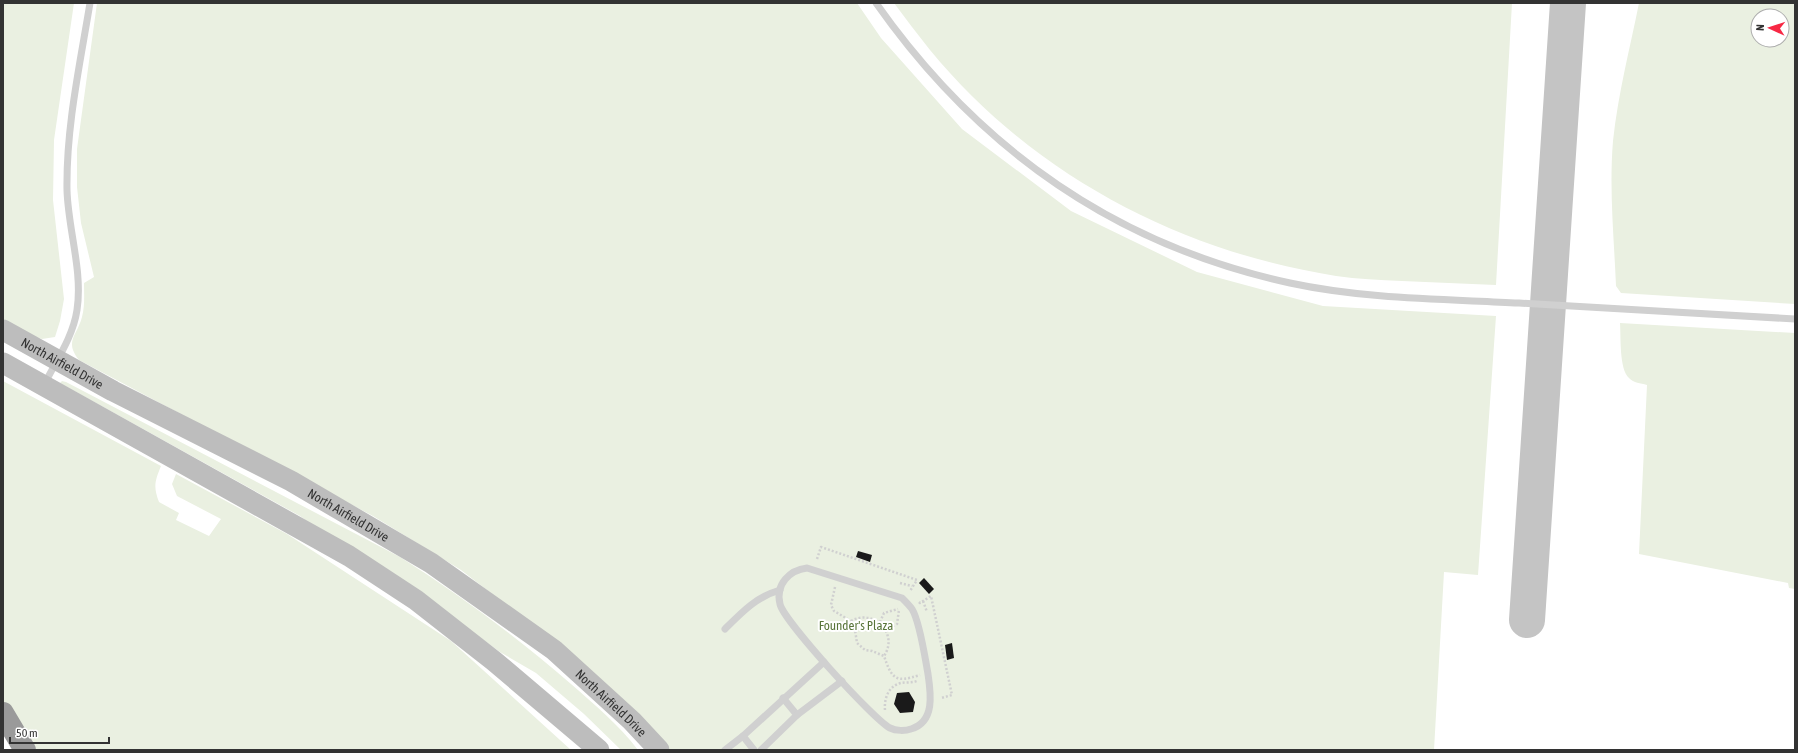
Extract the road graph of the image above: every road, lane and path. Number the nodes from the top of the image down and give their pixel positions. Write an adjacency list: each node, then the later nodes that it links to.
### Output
1 (90, 3): 5 (lane)
2 (876, 3): 3 (lane)
3 (1795, 319)
4 (3, 330): 5 (main road, North Airfield Drive)
5 (57, 360): 7 (lane); 34 (main road, North Airfield Drive)
6 (3, 363): 7 (main road)
7 (43, 387): 33 (main road)
8 (817, 559): 11 (path)
9 (838, 577): 12 (lane); 17 (path); 23 (lane)
10 (900, 583): 11 (path)
11 (912, 586): 13 (path)
12 (780, 590): 20 (lane); 22 (lane)
13 (913, 594)
14 (916, 599): 15 (path)
15 (924, 601): 16 (path); 27 (path)
16 (927, 612)
17 (851, 621): 18 (path); 21 (path)
18 (880, 622): 19 (path); 19 (path)
19 (884, 627): 21 (path)
20 (725, 629)
21 (884, 656): 23 (path)
22 (824, 662): 24 (lane); 26 (lane)
23 (928, 673): 24 (lane)
24 (842, 681): 29 (lane)
25 (917, 681): 30 (path)
26 (783, 698): 29 (lane); 31 (lane)
27 (941, 698)
28 (3, 713): 32 (highway)
29 (797, 715): 37 (lane)
30 (888, 716)
31 (743, 736): 35 (lane); 36 (lane)
32 (26, 750)
33 (599, 750)
34 (659, 750)
35 (725, 750)
36 (754, 750)
37 (761, 750)

